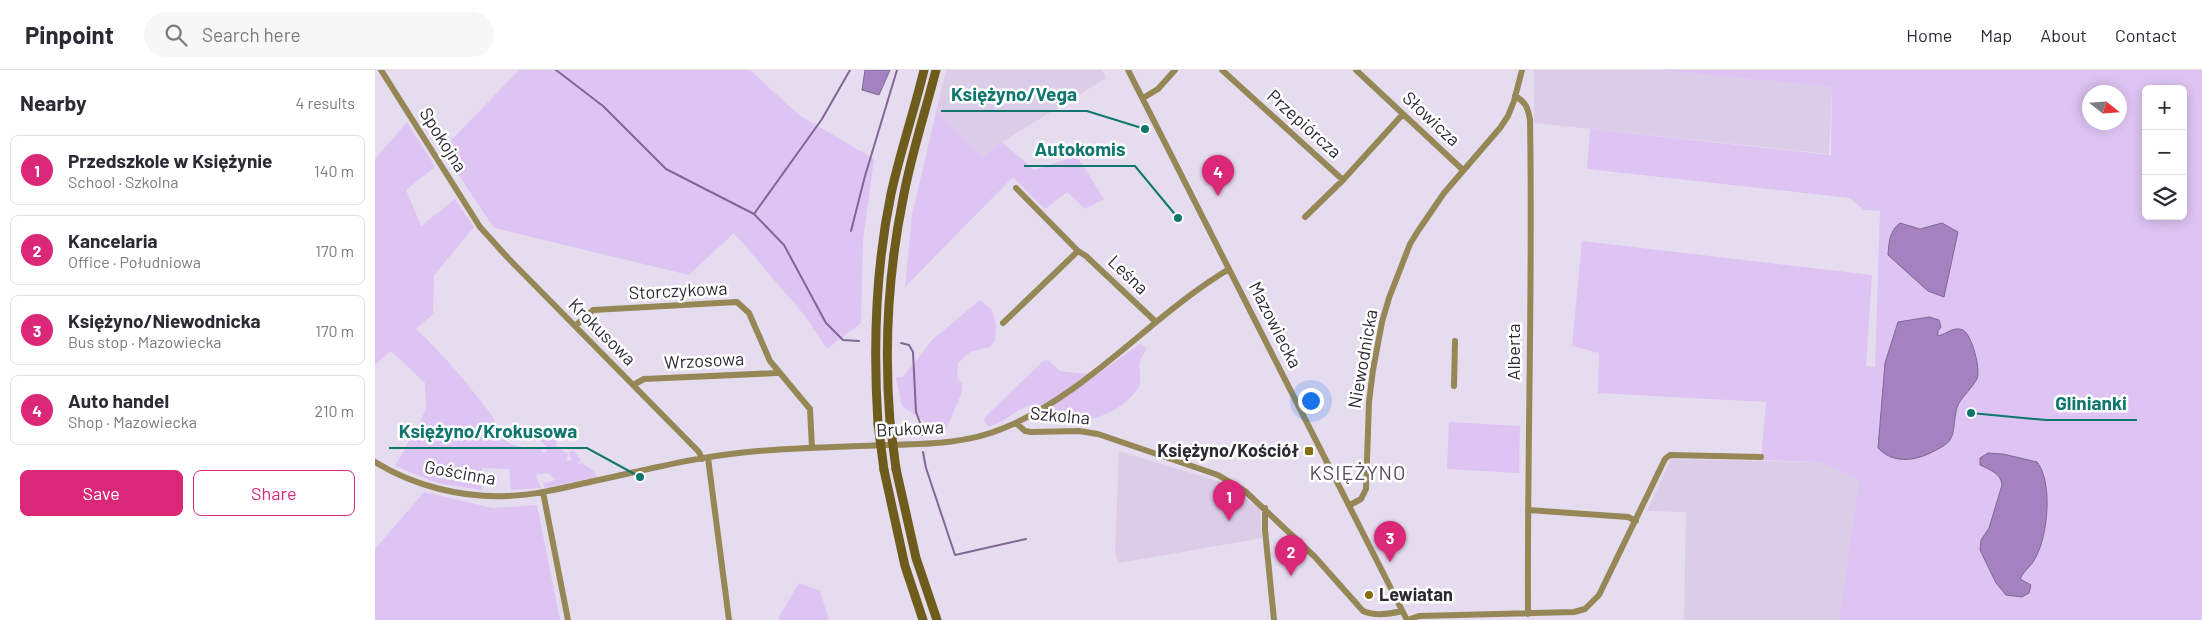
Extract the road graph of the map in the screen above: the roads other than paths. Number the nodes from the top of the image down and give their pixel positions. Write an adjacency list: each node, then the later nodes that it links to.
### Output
1 (381, 70): 16 (street, Spokojna)
2 (924, 70): 41 (main road, bridge)
3 (936, 70): 42 (main road, bridge)
4 (1128, 70): 10 (street, Mazowiecka)
5 (1175, 70): 10 (street)
6 (1222, 70): 13 (street, Przepiórcza)
7 (1356, 70): 11 (street, Słowicza)
8 (1521, 70): 9 (street, Niewodnicka)
9 (1515, 96): 12 (street, Niewodnicka); 34 (street, Alberta)
10 (1143, 98): 18 (street, Mazowiecka)
11 (1403, 114): 12 (street, Słowicza); 13 (street)
12 (1463, 170): 32 (street, Niewodnicka)
13 (1343, 180): 15 (street)
14 (1016, 188): 17 (street, Leśna)
15 (1305, 217)
16 (480, 227): 21 (street, Krokusowa)
17 (1078, 251): 19 (street, Leśna); 20 (street)
18 (1229, 269): 19 (street, Brukowa); 32 (street, Mazowiecka)
19 (1155, 322): 26 (street, Brukowa)
20 (1003, 323)
21 (575, 326): 23 (street, Storczykowa); 24 (street, Krokusowa)
22 (1455, 341): 25 (street)
23 (778, 373): 24 (street, Wrzosowa); 27 (street, Storczykowa)
24 (633, 386): 29 (street, Krokusowa)
25 (1454, 386)
26 (1016, 422): 27 (street, Brukowa); 33 (street, Szkolna)
27 (812, 448): 29 (street, Brukowa)
28 (1761, 457): 35 (street)
29 (705, 459): 31 (street, Brukowa); 40 (street)
30 (375, 462): 31 (street, Gościnna)
31 (543, 492): 39 (street)
32 (1350, 505): 36 (street, Mazowiecka)
33 (1265, 508): 38 (street, Szkolna); 43 (street)
34 (1528, 510): 35 (street); 37 (street, Alberta)
35 (1636, 521): 37 (street)
36 (1402, 611): 38 (street, Szkolna); 44 (street, Mazowiecka)
37 (1528, 614): 44 (street)
38 (1369, 617)
39 (568, 620)
40 (729, 620)
41 (923, 620)
42 (937, 620)
43 (1274, 620)
44 (1407, 620)

